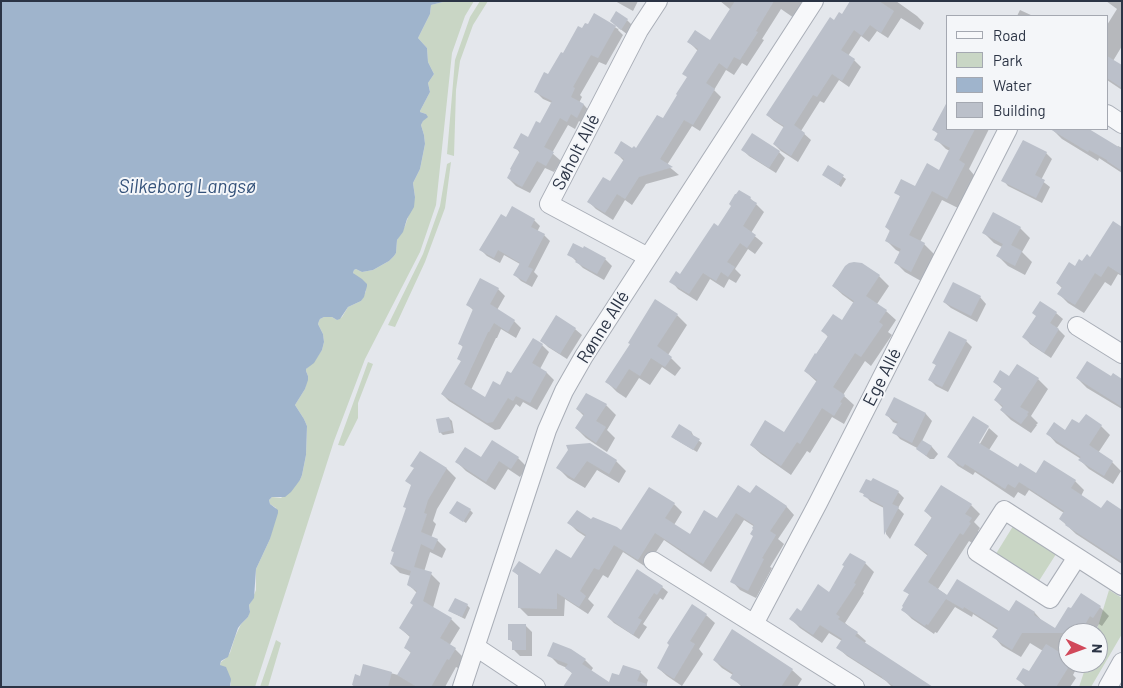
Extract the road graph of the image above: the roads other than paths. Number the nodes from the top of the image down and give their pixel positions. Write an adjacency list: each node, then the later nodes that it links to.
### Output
1 (658, 1): 6 (street, Søholt Allé)
2 (814, 1): 6 (street, Rønne Allé)
3 (1108, 115): 4 (street)
4 (1122, 124)
5 (1007, 130): 12 (street, Ege Allé)
6 (648, 257): 13 (street, Rønne Allé)
7 (1077, 326): 8 (street)
8 (1122, 354)
9 (1077, 557): 9 (street); 11 (street)
10 (653, 561): 12 (street)
11 (1122, 586)
12 (754, 624): 17 (street)
13 (476, 647): 15 (street, Rønne Allé); 16 (street)
14 (1122, 662): 18 (street)
15 (462, 687)
16 (536, 687)
17 (855, 687)
18 (1108, 687)

